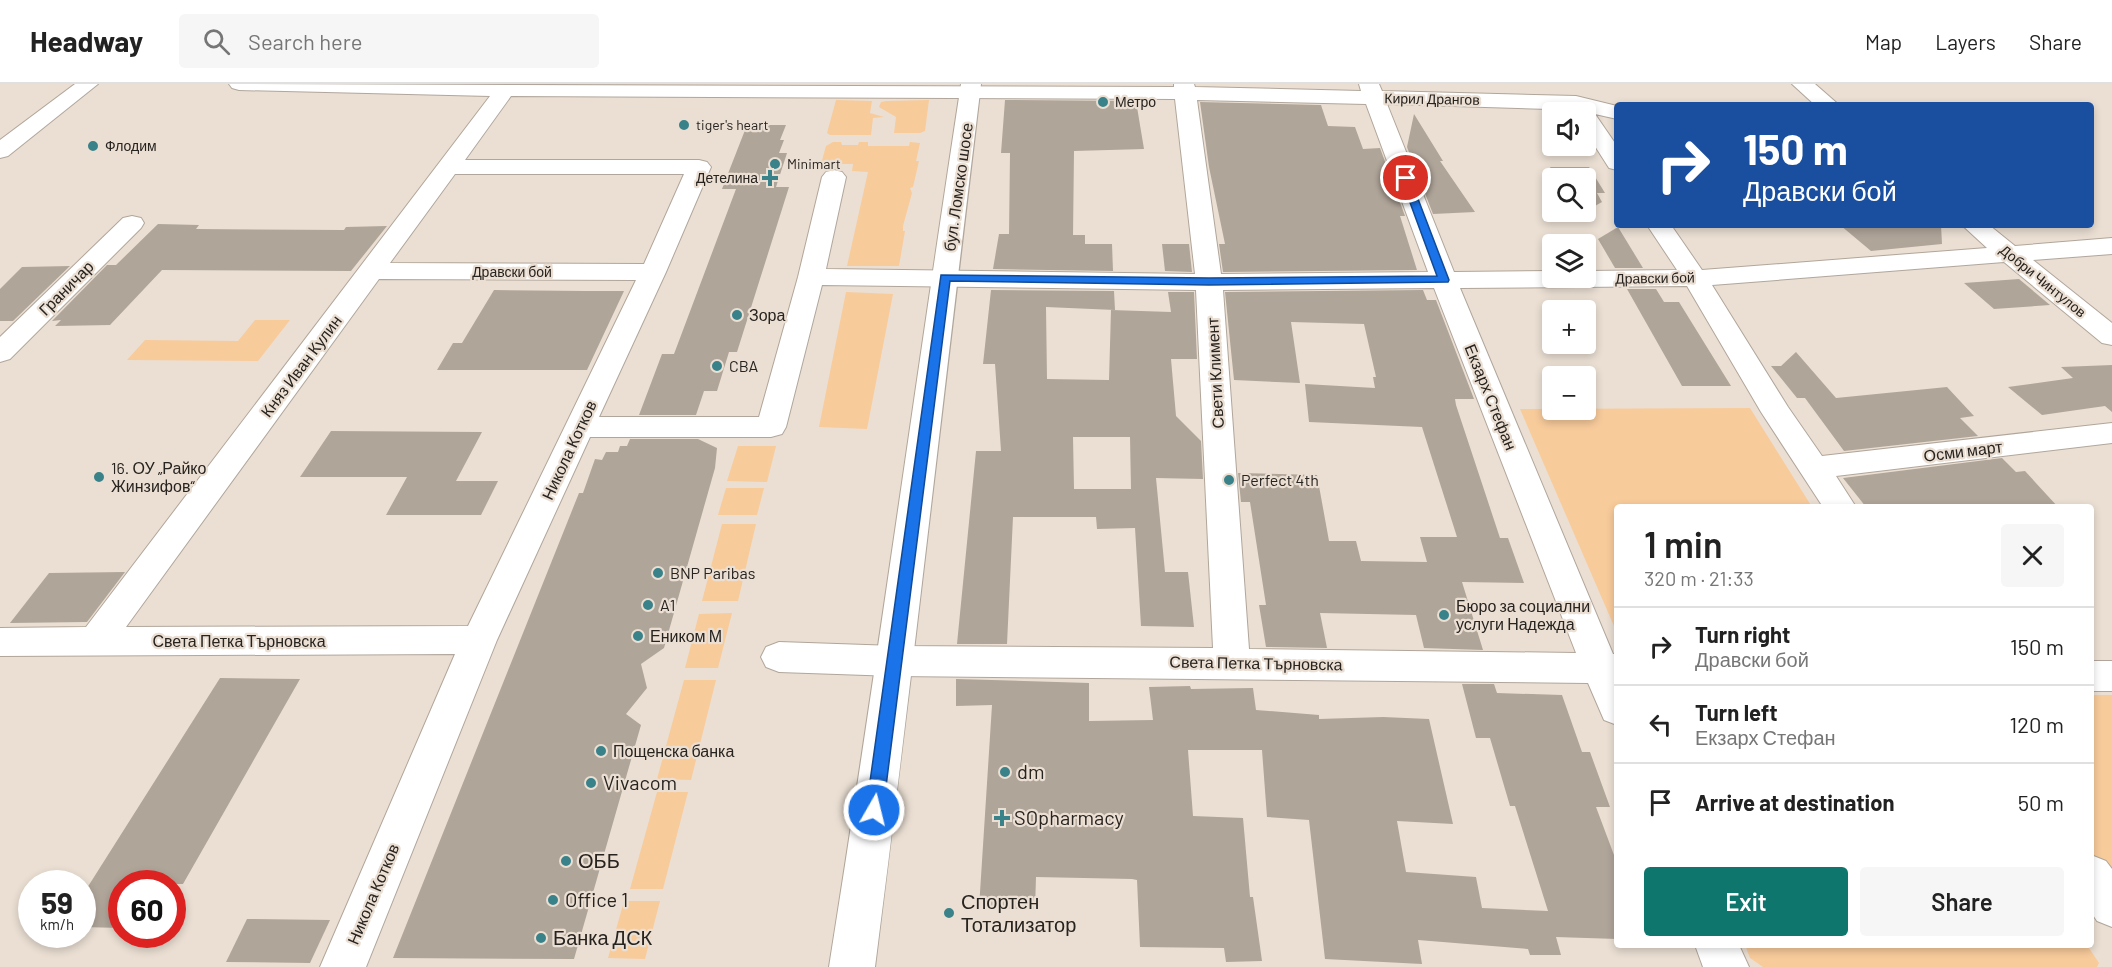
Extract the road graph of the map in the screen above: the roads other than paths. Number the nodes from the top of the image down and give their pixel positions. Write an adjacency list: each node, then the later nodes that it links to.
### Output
1 (87, 84): 16 (street)
2 (239, 84): 8 (street, Кирил Дрангов)
3 (1565, 84): 10 (street)
4 (1802, 84): 11 (street)
5 (627, 88): 7 (street, Кирил Дрангов); 8 (street, Кирил Дрангов)
6 (1184, 88): 7 (street, Кирил Дрангов); 9 (street, Кирил Дрангов); 31 (street, Свети Климент)
7 (970, 89): 28 (street, бул. Ломско шосе)
8 (505, 90): 18 (street, Княз Иван Кулин)
9 (1372, 91): 12 (street, Кирил Дрангов); 30 (street, Екзарх Стефан)
10 (1577, 102)
11 (1824, 102)
12 (1542, 106)
13 (1596, 111): 14 (street, Кирил Дрангов)
14 (1614, 113)
15 (1596, 131): 17 (street)
16 (0, 151)
17 (1614, 158)
18 (446, 167): 25 (street, Княз Иван Кулин); 26 (street, Никола Котков)
19 (834, 177): 27 (street)
20 (132, 223): 33 (street, Граничар)
21 (1661, 228): 29 (street)
22 (1978, 228): 24 (street, Добри Чинтулов)
23 (2112, 246): 24 (street, Дравски бой)
24 (2012, 255): 29 (street, Дравски бой); 32 (street, Добри Чинтулов)
25 (371, 271): 26 (street, Дравски бой); 39 (street, Княз Иван Кулин)
26 (652, 272): 34 (street, Никола Котков)
27 (811, 277): 28 (street, Дравски бой); 34 (street)
28 (945, 277): 31 (street, Дравски бой); 42 (street, бул. Ломско шосе)
29 (1695, 278): 30 (street, Дравски бой); 36 (street)
30 (1444, 280): 31 (street, Дравски бой); 44 (street, Екзарх Стефан)
31 (1209, 282): 43 (street, Свети Климент)
32 (2112, 337)
33 (0, 353)
34 (580, 428): 38 (street, Никола Котков)
35 (2112, 434): 36 (street, Осми март)
36 (1814, 468): 37 (street)
37 (1838, 504)
38 (479, 640): 39 (street, Света Петка Търновска); 51 (street, Никола Котков)
39 (96, 641): 40 (street, Света Петка Търновска)
40 (0, 642)
41 (779, 657): 42 (street, Света Петка Търновска)
42 (895, 661): 43 (street, Света Петка Търновска); 52 (street, бул. Ломско шосе)
43 (1232, 663): 44 (street, Света Петка Търновска)
44 (1608, 669): 47 (street, Екзарх Стефан)
45 (2094, 676): 46 (street)
46 (2112, 676)
47 (1614, 696)
48 (2094, 879): 49 (street)
49 (2112, 906)
50 (1718, 948): 53 (street)
51 (343, 967)
52 (852, 967)
53 (1726, 967)

